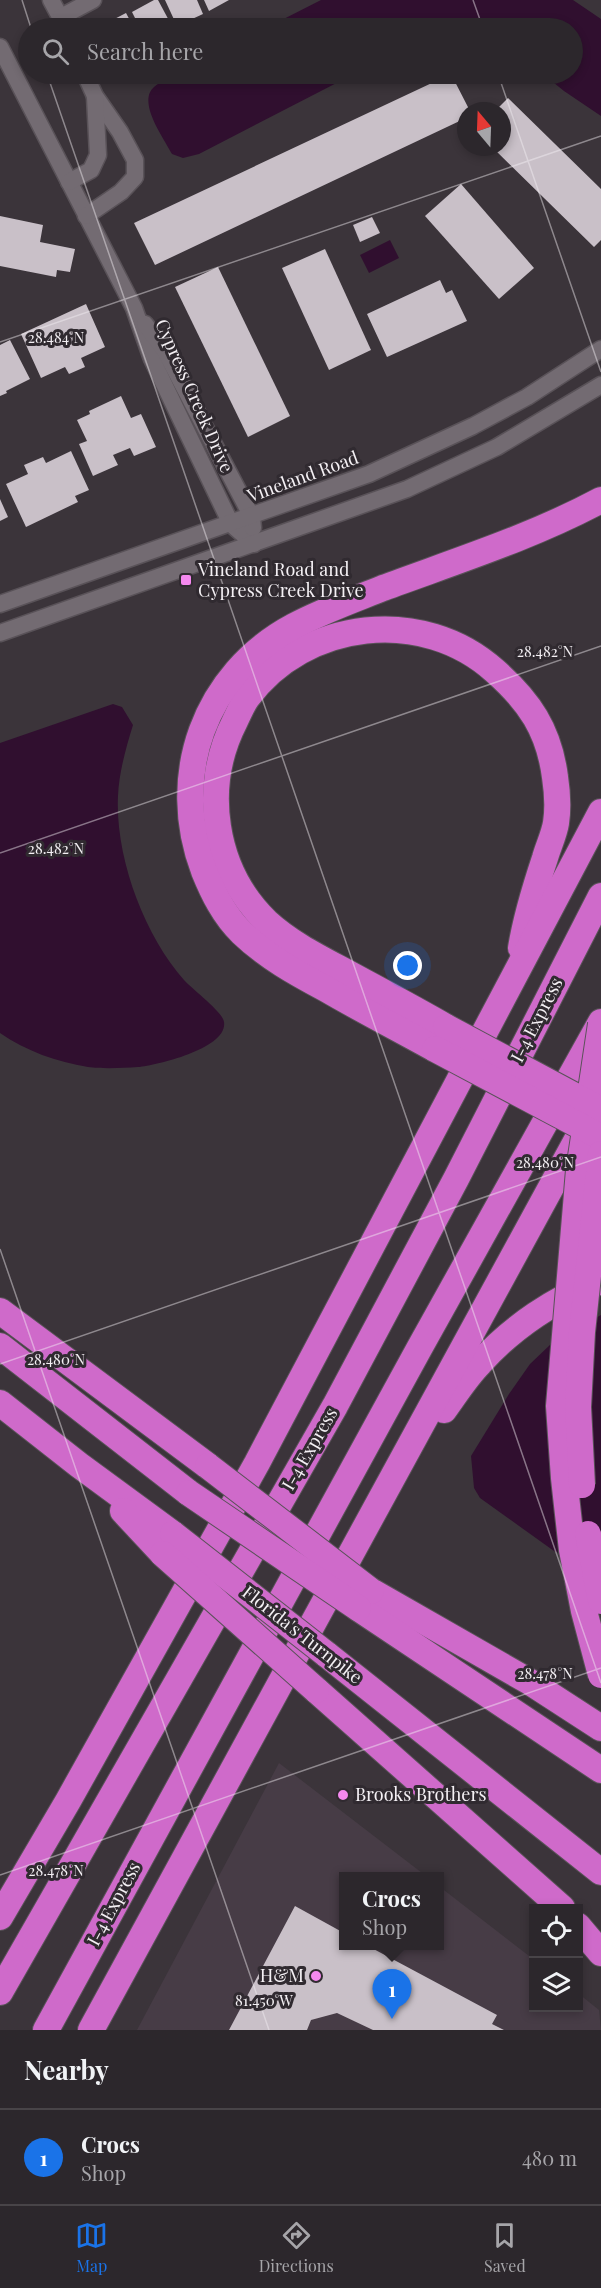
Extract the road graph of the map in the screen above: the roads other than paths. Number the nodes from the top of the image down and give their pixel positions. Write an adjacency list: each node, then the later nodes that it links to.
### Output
1 (51, 0): 3 (street)
2 (93, 0): 4 (street)
3 (60, 18)
4 (70, 18)
5 (0, 47): 6 (street, Cypress Creek Drive)
6 (18, 82)
7 (19, 84): 12 (street, Cypress Creek Drive)
8 (90, 84): 9 (street)
9 (95, 96): 10 (street); 11 (street)
10 (127, 146): 11 (street); 13 (street)
11 (98, 155): 12 (street)
12 (69, 182): 13 (street, Cypress Creek Drive)
13 (86, 216): 14 (street, Cypress Creek Drive)
14 (134, 308): 18 (street, Cypress Creek Drive); 19 (street, Cypress Creek Drive)
15 (601, 349): 18 (street, Vineland Road)
16 (601, 385): 20 (street)
17 (601, 500): 27 (highway)
18 (252, 517): 19 (street, Vineland Road); 20 (street, Cypress Creek Drive)
19 (231, 524): 20 (street, Cypress Creek Drive); 21 (street, Vineland Road)
20 (254, 544): 22 (street)
21 (0, 604)
22 (0, 633)
23 (601, 812): 25 (highway)
24 (601, 896): 49 (highway, I-4 Express)
25 (518, 969): 27 (highway); 46 (highway)
26 (601, 1023): 40 (highway, bridge); 43 (highway, I-4 Express)
27 (441, 1038): 29 (highway, bridge); 30 (highway, bridge)
28 (601, 1095): 36 (highway)
29 (601, 1110)
30 (601, 1137)
31 (601, 1154): 39 (highway, bridge)
32 (601, 1281): 36 (highway)
33 (0, 1311): 38 (highway, bridge)
34 (0, 1346): 38 (highway, bridge)
35 (0, 1402): 37 (highway, Florida's Turnpike)
36 (391, 1480): 52 (highway)
37 (168, 1544): 44 (highway, Florida's Turnpike, bridge); 45 (highway, bridge)
38 (364, 1599): 41 (highway); 42 (highway)
39 (601, 1601)
40 (601, 1675)
41 (601, 1728)
42 (601, 1770)
43 (157, 1825): 50 (highway); 51 (highway, I-4 Express)
44 (601, 1872)
45 (557, 1904)
46 (0, 1917)
47 (583, 1931): 48 (highway)
48 (601, 1953)
49 (0, 1994)
50 (28, 2030)
51 (46, 2030)
52 (91, 2030)

